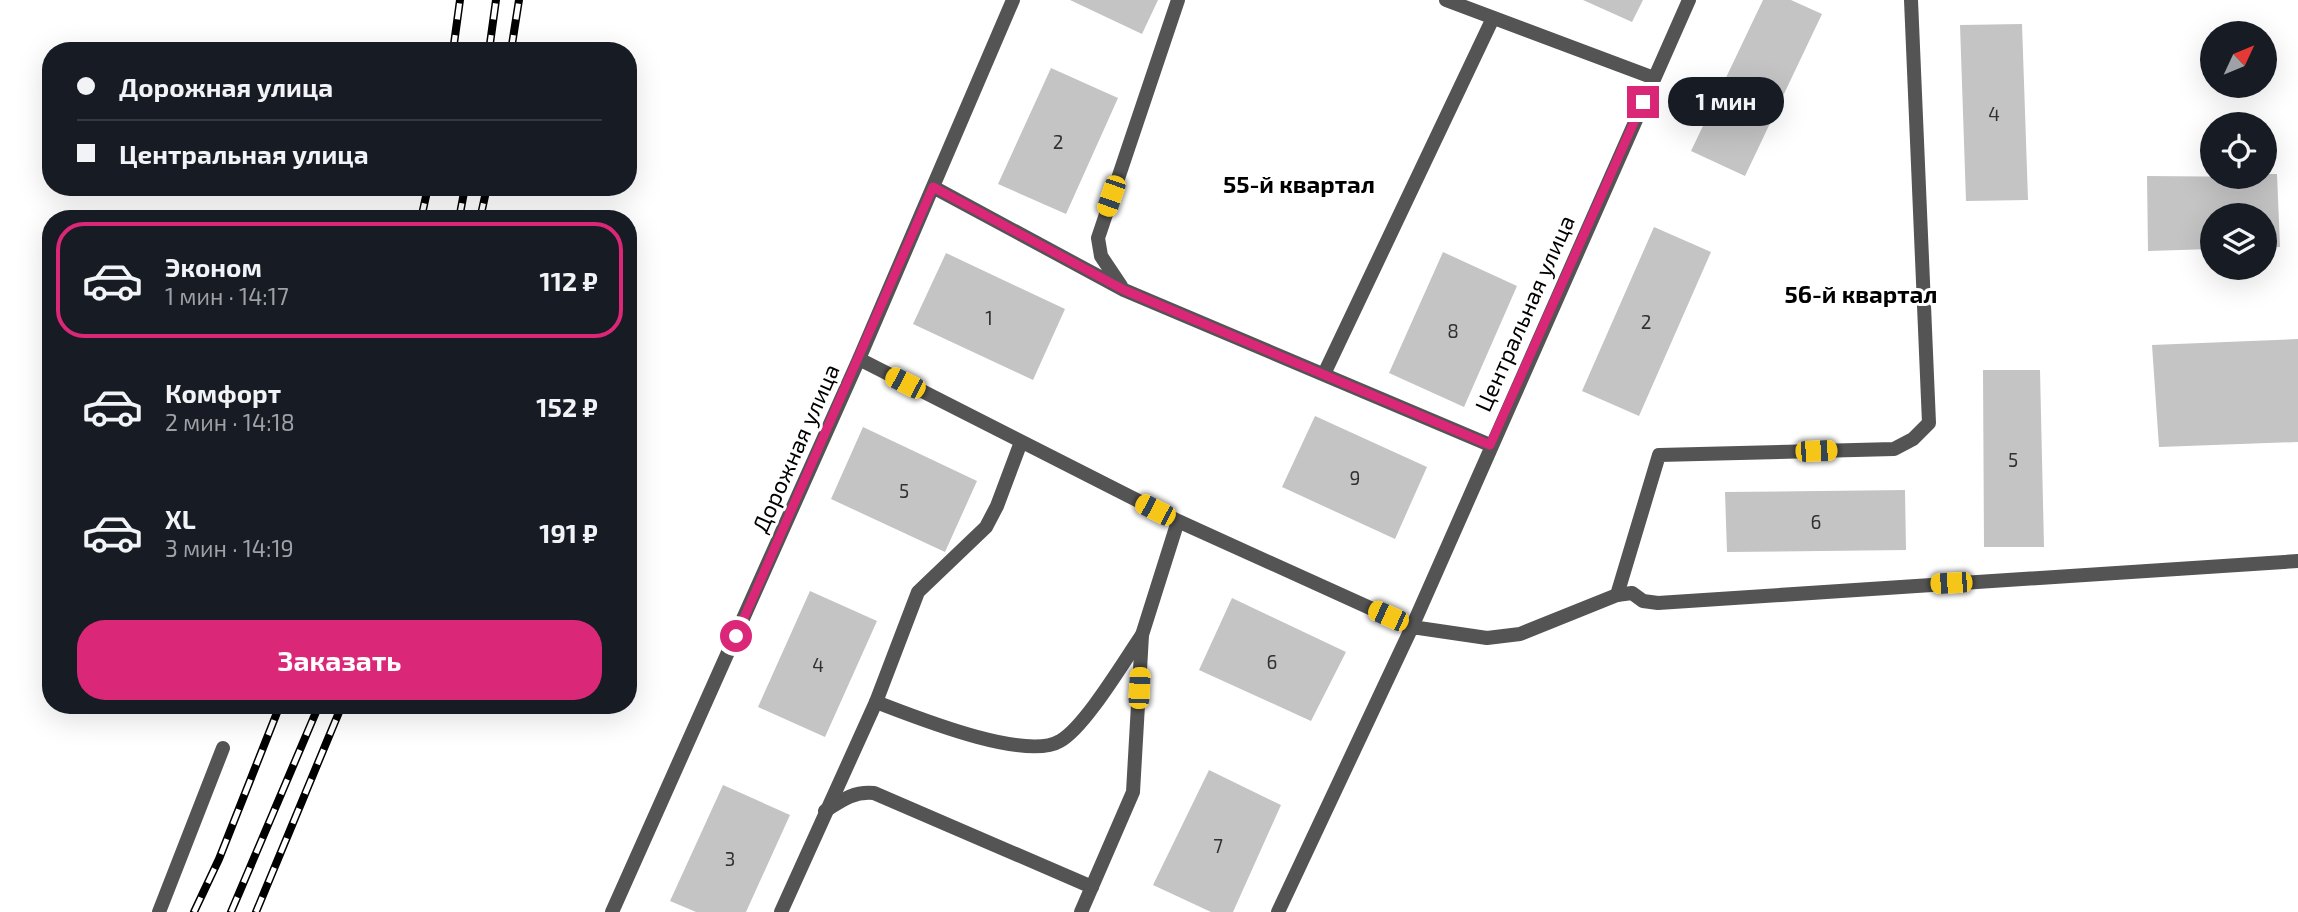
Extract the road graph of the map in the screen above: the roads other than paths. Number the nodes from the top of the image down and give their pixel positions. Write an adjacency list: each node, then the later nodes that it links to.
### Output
1 (1013, 0): 8 (street, Дорожная улица)
2 (1178, 0): 9 (street)
3 (1446, 0): 6 (street)
4 (1689, 0): 7 (street, Центральная улица)
5 (1911, 0): 16 (street)
6 (1493, 18): 7 (street); 11 (street)
7 (1654, 78): 13 (street, Центральная улица)
8 (933, 187): 9 (street); 10 (street, Дорожная улица)
9 (1124, 290): 11 (street)
10 (859, 359): 12 (street); 24 (street, Дорожная улица)
11 (1324, 374): 13 (street)
12 (1021, 442): 14 (street); 19 (street)
13 (1490, 445): 17 (street, Центральная улица)
14 (1178, 522): 17 (street); 18 (street)
15 (2298, 561): 16 (street)
16 (1616, 595): 17 (street)
17 (1412, 627): 27 (street, Центральная улица)
18 (1142, 635): 19 (street); 22 (street)
19 (876, 702): 21 (street)
20 (223, 748): 23 (street)
21 (825, 811): 22 (street); 25 (street)
22 (1091, 887): 26 (street)
23 (159, 912)
24 (612, 912)
25 (781, 912)
26 (1081, 912)
27 (1279, 912)

